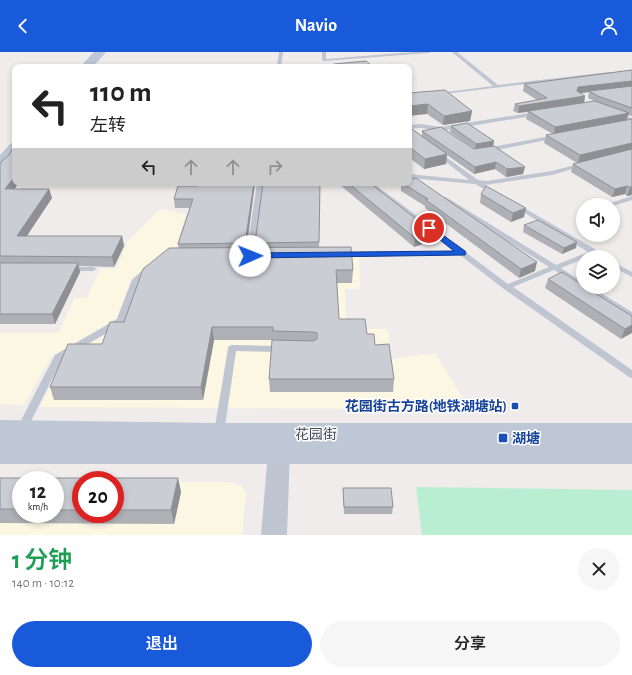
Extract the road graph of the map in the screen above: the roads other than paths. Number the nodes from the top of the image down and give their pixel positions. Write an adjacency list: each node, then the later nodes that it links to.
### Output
1 (91, 52): 7 (main road)
2 (100, 52): 8 (main road)
3 (282, 52): 9 (lane)
4 (324, 52): 5 (lane)
5 (429, 52)
6 (454, 52): 11 (lane)
7 (81, 64)
8 (89, 64)
9 (280, 64)
10 (616, 73): 11 (lane)
11 (497, 87): 12 (lane)
12 (431, 94)
13 (632, 112): 16 (lane)
14 (614, 113): 16 (lane)
15 (539, 114): 20 (lane)
16 (622, 116): 17 (lane)
17 (632, 121): 18 (lane)
18 (624, 124)
19 (412, 127): 20 (lane)
20 (440, 129): 21 (lane)
21 (446, 133)
22 (412, 134): 23 (lane)
23 (415, 136)
24 (564, 136): 27 (lane)
25 (7, 147): 28 (main road)
26 (434, 150): 32 (lane)
27 (481, 151)
28 (0, 164)
29 (588, 164): 32 (lane)
30 (412, 176): 32 (lane)
31 (412, 178): 33 (lane)
32 (476, 182): 37 (lane)
33 (422, 184)
34 (260, 186): 44 (lane)
35 (374, 186): 42 (lane)
36 (436, 193): 47 (lane)
37 (502, 198)
38 (632, 198): 40 (lane)
39 (509, 201): 41 (lane)
40 (620, 202)
41 (590, 250)
42 (462, 253): 43 (lane); 53 (lane)
43 (336, 255)
44 (250, 256)
45 (576, 259): 47 (lane)
46 (153, 266): 58 (lane)
47 (555, 268): 52 (lane); 53 (lane)
48 (620, 268): 51 (lane)
49 (62, 269): 50 (lane)
50 (93, 269)
51 (632, 275)
52 (576, 281)
53 (507, 287): 57 (lane)
54 (597, 294): 55 (lane)
55 (632, 316)
56 (291, 348): 59 (lane)
57 (632, 375)
58 (11, 431): 59 (main road, 花园街)
59 (218, 434): 60 (main road, 花园街)
60 (632, 434)
61 (0, 452): 62 (main road, 花园街)
62 (279, 452): 63 (main road, 花园街); 64 (street)
63 (632, 452)
64 (274, 535)

